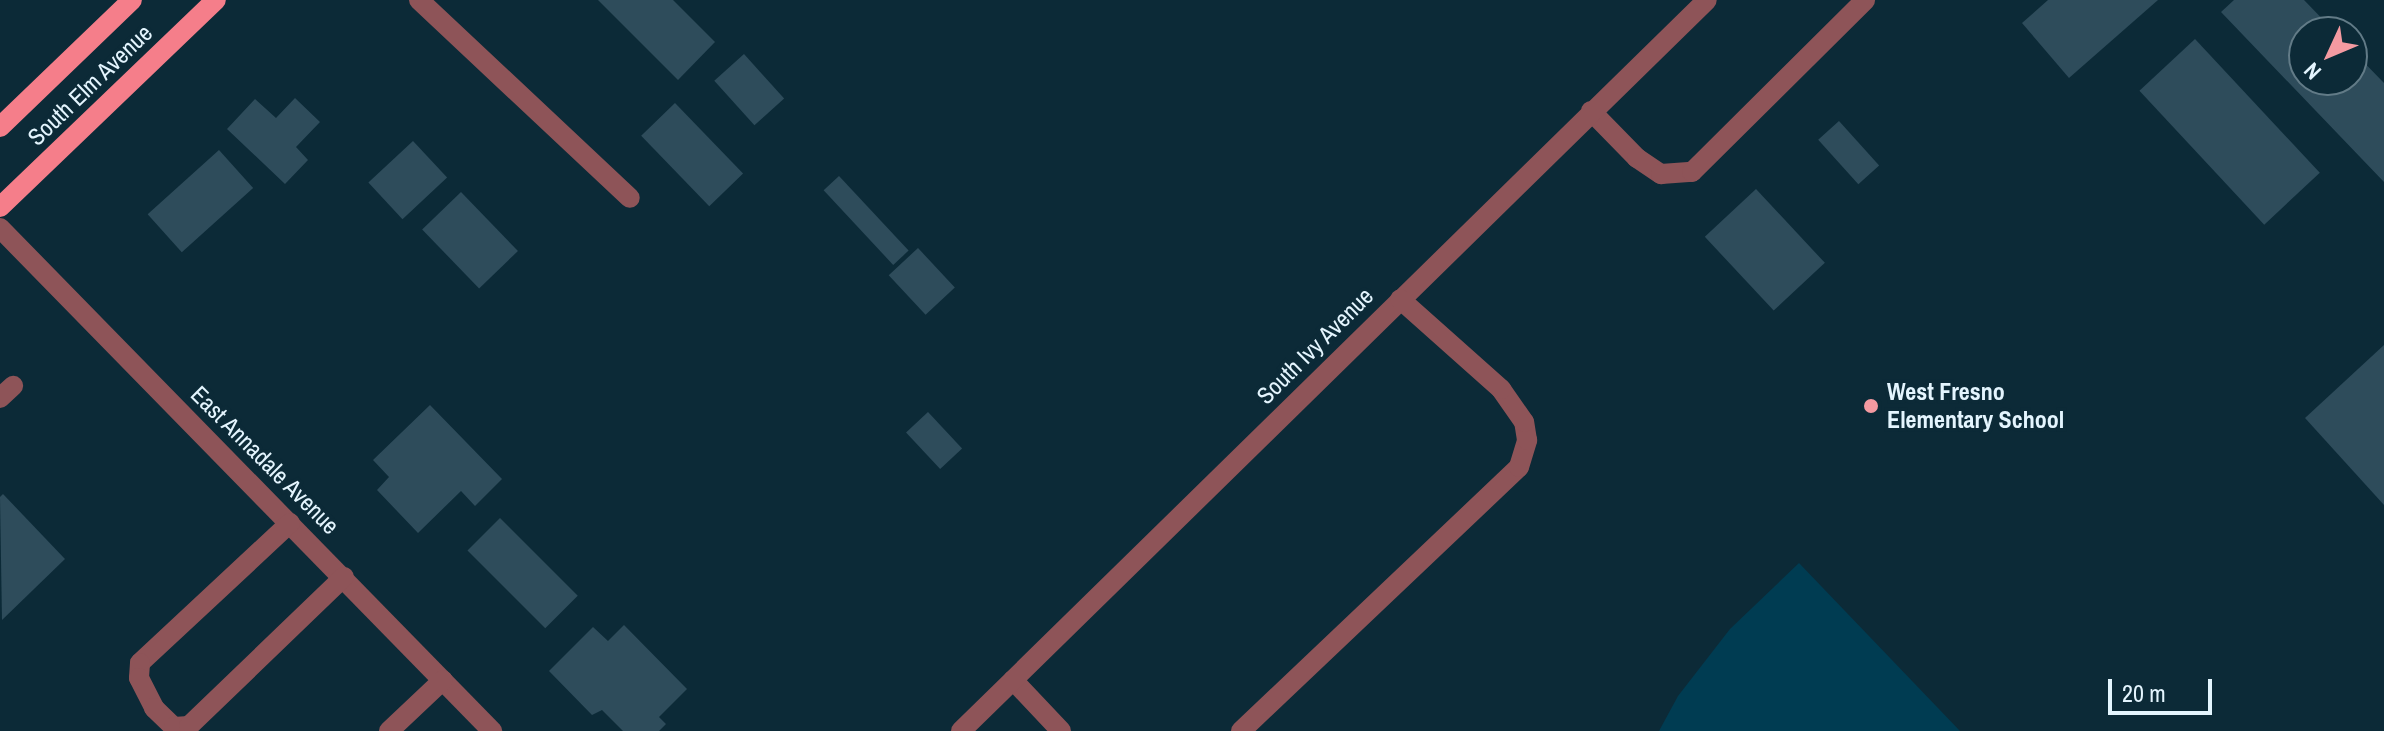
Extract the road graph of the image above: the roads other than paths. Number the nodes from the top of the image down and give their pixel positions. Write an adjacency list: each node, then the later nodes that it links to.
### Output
1 (132, 0): 7 (main road, South Elm Avenue)
2 (216, 0): 9 (main road, South Elm Avenue)
3 (419, 0): 8 (street)
4 (1707, 0): 6 (street, South Ivy Avenue)
5 (1865, 0): 6 (street)
6 (1591, 111): 11 (street, South Ivy Avenue)
7 (0, 127)
8 (630, 198)
9 (0, 207)
10 (0, 228): 12 (street, East Annadale Avenue)
11 (1400, 299): 15 (street, South Ivy Avenue); 20 (street)
12 (290, 523): 13 (street, East Annadale Avenue); 13 (street)
13 (344, 577): 14 (street, East Annadale Avenue)
14 (443, 680): 16 (street); 17 (street, East Annadale Avenue)
15 (1013, 680): 18 (street, South Ivy Avenue); 19 (street)
16 (389, 731)
17 (492, 731)
18 (961, 731)
19 (1061, 731)
20 (1241, 731)

